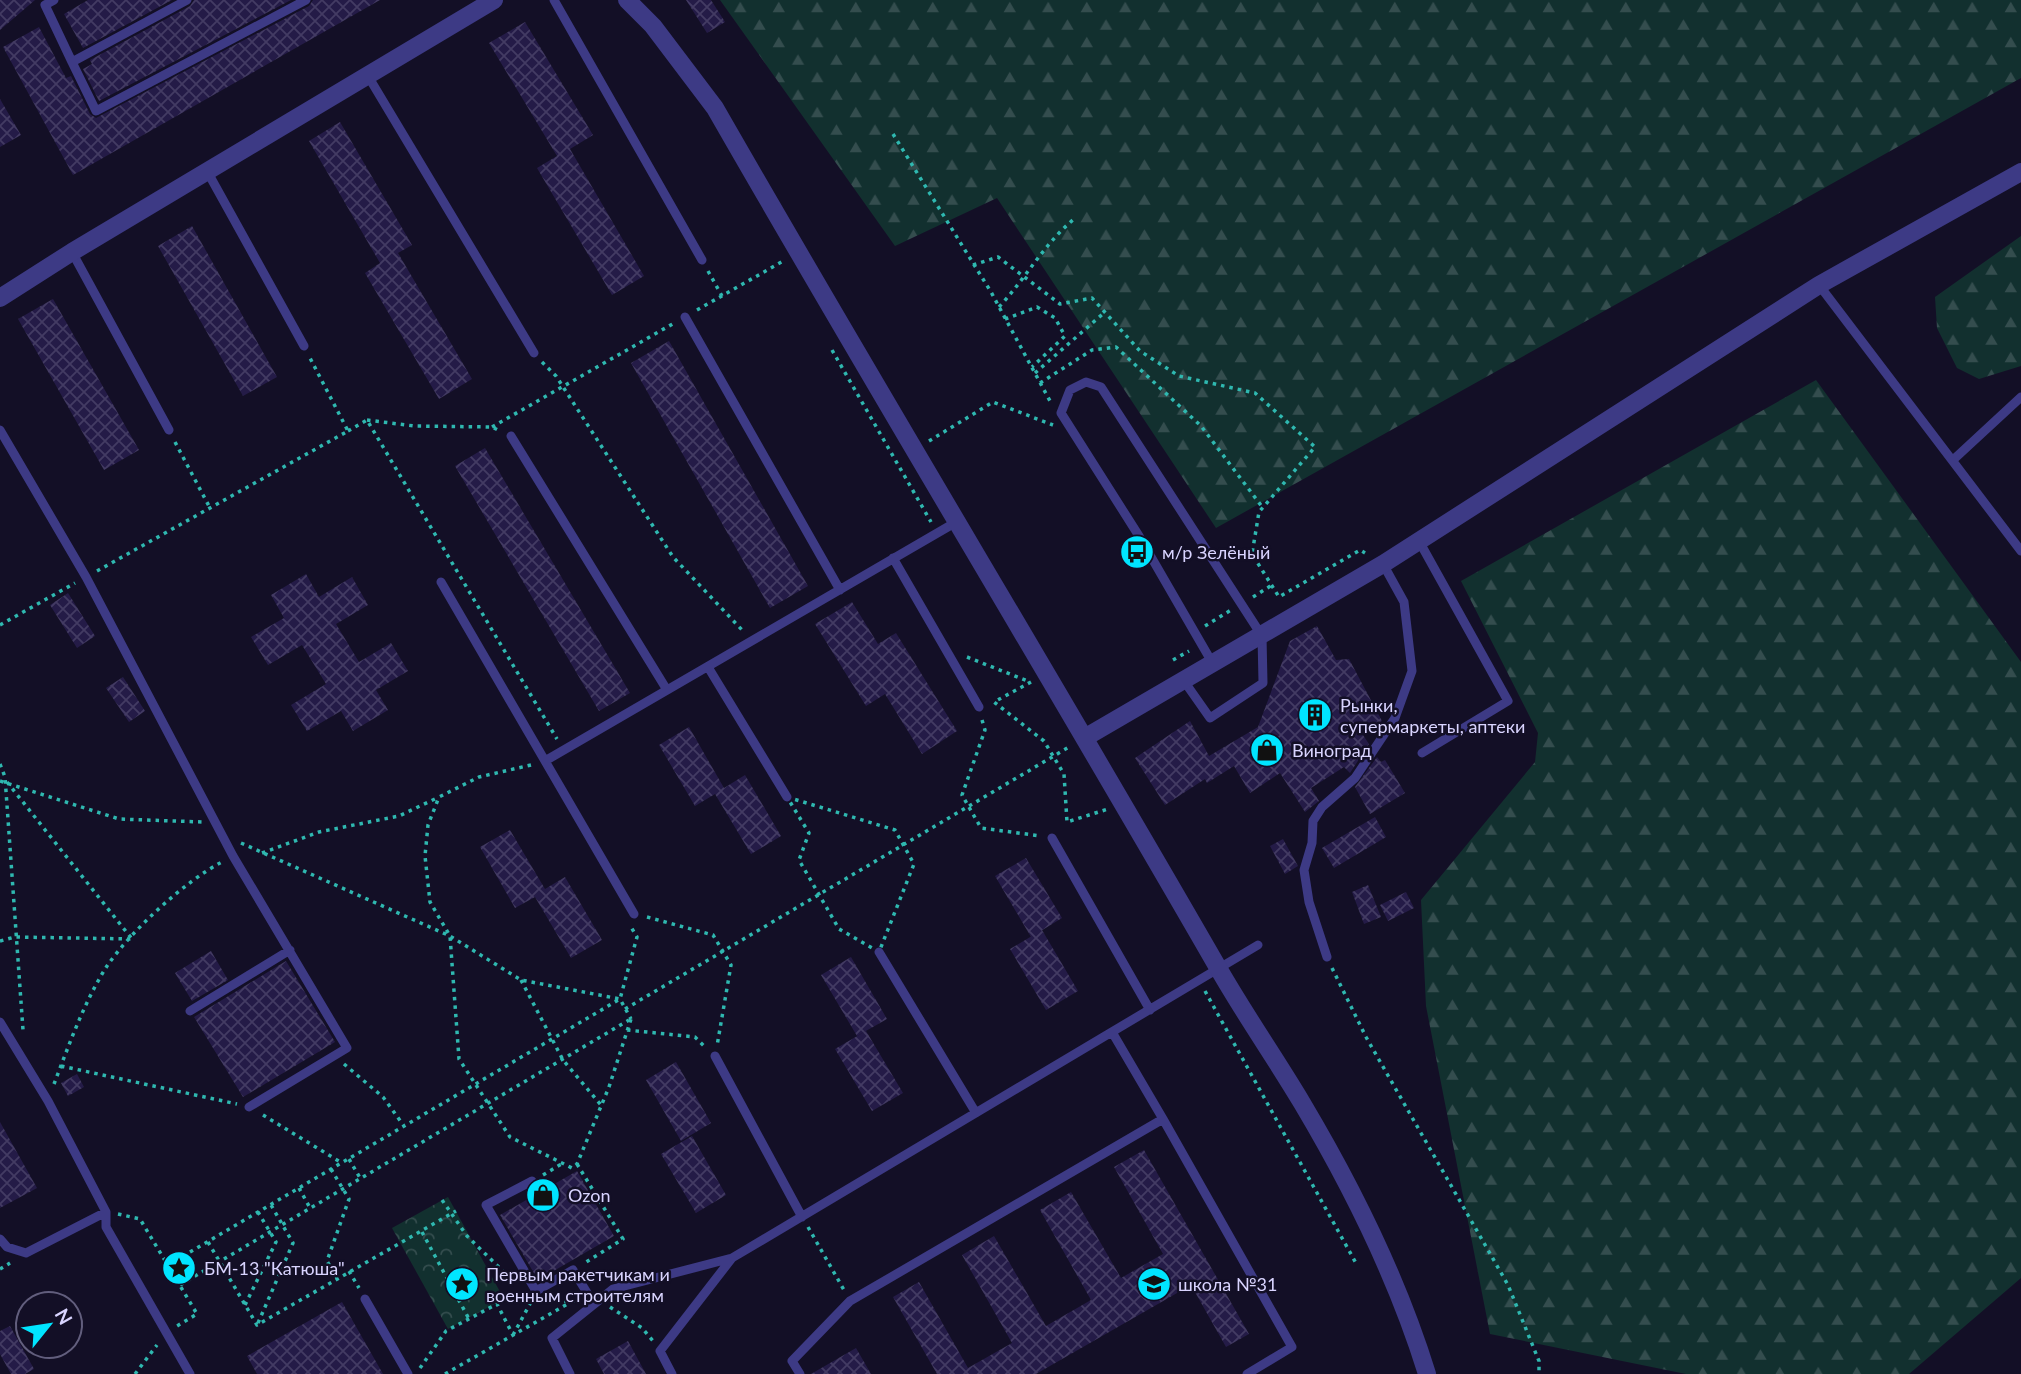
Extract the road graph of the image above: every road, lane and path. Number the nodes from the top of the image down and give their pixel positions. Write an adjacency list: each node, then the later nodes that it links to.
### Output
1 (54, 0): 7 (lane)
2 (187, 0): 7 (lane)
3 (306, 0): 7 (lane)
4 (494, 0): 8 (street)
5 (554, 0): 14 (lane)
6 (627, 0): 13 (street)
7 (72, 62)
8 (368, 76): 9 (street); 26 (lane)
9 (207, 171): 12 (street); 25 (lane)
10 (2021, 172): 17 (street)
11 (1074, 219): 16 (path)
12 (72, 252): 19 (street); 35 (lane)
13 (798, 253): 18 (path); 43 (street)
14 (702, 260): 18 (path)
15 (973, 265): 16 (path)
16 (1026, 278): 20 (path); 21 (path)
17 (1819, 285): 40 (lane); 46 (street)
18 (722, 296): 22 (path)
19 (0, 298)
20 (999, 307)
21 (1105, 312): 28 (path); 42 (path)
22 (685, 317): 30 (path); 51 (lane)
23 (1005, 319): 27 (path)
24 (829, 344): 45 (path)
25 (304, 346): 36 (path)
26 (534, 353): 30 (path)
27 (1032, 368)
28 (1035, 373)
29 (1040, 383): 42 (path)
30 (563, 386): 33 (path); 53 (path)
31 (2021, 397): 40 (lane)
32 (367, 420): 33 (path); 36 (path); 64 (path)
33 (492, 427): 38 (path)
34 (0, 430): 74 (lane)
35 (169, 430): 41 (path)
36 (348, 431): 41 (path)
37 (1073, 432): 39 (path); 52 (lane); 55 (lane)
38 (511, 436): 60 (lane)
39 (927, 442)
40 (1953, 460): 47 (lane)
41 (210, 508): 44 (path)
42 (1263, 508): 49 (path)
43 (958, 521): 45 (lane); 57 (street)
44 (171, 530)
45 (937, 533): 48 (lane)
46 (1419, 541): 49 (street); 65 (lane)
47 (2021, 551)
48 (893, 558): 51 (lane); 54 (lane)
49 (1383, 564): 52 (street); 91 (lane)
50 (441, 582): 67 (lane)
51 (840, 590): 53 (lane)
52 (1262, 636): 55 (street); 58 (lane)
53 (752, 640): 56 (lane)
54 (946, 648): 59 (path); 62 (lane)
55 (1213, 664): 58 (street)
56 (708, 667): 60 (lane); 71 (lane)
57 (1048, 672): 59 (path); 63 (street)
58 (1184, 681): 63 (street)
59 (1030, 682): 61 (path)
60 (667, 690): 64 (lane)
61 (994, 702): 62 (path); 66 (path)
62 (979, 707): 73 (path)
63 (1086, 737): 66 (path); 72 (street)
64 (564, 751): 67 (lane)
65 (1422, 753)
66 (1053, 757): 73 (path); 75 (path)
67 (545, 761): 70 (path); 82 (lane)
68 (0, 764): 69 (path)
69 (3, 781): 74 (path); 84 (path); 85 (path)
70 (439, 797): 79 (path); 83 (path)
71 (787, 797): 78 (path); 81 (path)
72 (1125, 804): 75 (path); 92 (street)
73 (968, 807): 77 (path); 78 (path)
74 (215, 821): 76 (lane)
75 (1067, 822): 77 (path)
76 (221, 832): 79 (path); 80 (lane)
77 (1052, 838): 97 (lane)
78 (903, 845): 81 (path); 90 (path)
79 (262, 853): 83 (path)
80 (233, 856): 85 (path); 88 (lane)
81 (819, 895): 89 (path); 90 (path)
82 (634, 914): 89 (path); 95 (path)
83 (450, 936): 93 (path); 109 (path)
84 (15, 937): 85 (path); 86 (path); 107 (path)
85 (132, 939): 108 (path)
86 (0, 941)
87 (1258, 945): 92 (lane)
88 (290, 950): 98 (lane); 104 (lane)
89 (722, 951): 96 (path); 105 (path)
90 (879, 952): 114 (lane)
91 (1327, 957): 165 (path)
92 (1219, 969): 97 (lane); 164 (street)
93 (521, 980): 95 (path); 103 (path)
94 (1203, 986): 140 (path)
95 (620, 999): 96 (path); 103 (path)
96 (625, 1009): 99 (path)
97 (1150, 1010): 102 (lane)
98 (190, 1011)
99 (631, 1019): 101 (path); 106 (path)
100 (0, 1022): 107 (lane)
101 (627, 1030): 105 (path); 112 (path)
102 (1112, 1032): 114 (lane); 115 (lane)
103 (551, 1040): 106 (path); 109 (path)
104 (335, 1055): 113 (lane); 116 (path)
105 (715, 1056): 131 (lane)
106 (563, 1060): 111 (path); 112 (path)
107 (25, 1064): 110 (lane)
108 (61, 1066): 110 (path); 113 (path)
109 (475, 1085): 111 (path); 116 (path)
110 (48, 1101): 129 (lane)
111 (486, 1105): 119 (path); 122 (path)
112 (601, 1105): 120 (path)
113 (249, 1107): 118 (path)
114 (976, 1113): 131 (lane)
115 (1163, 1119): 148 (lane); 163 (lane)
116 (404, 1127): 117 (path)
117 (349, 1159): 118 (path); 122 (path)
118 (342, 1163): 121 (path)
119 (563, 1163): 120 (path); 123 (path)
120 (577, 1164): 141 (path)
121 (331, 1169): 124 (path); 125 (path)
122 (360, 1179): 125 (path)
123 (532, 1181): 141 (lane)
124 (299, 1188): 126 (path); 127 (path)
125 (343, 1189): 127 (path); 143 (path)
126 (271, 1205): 130 (path); 132 (path)
127 (311, 1208): 132 (path)
128 (456, 1211): 133 (path)
129 (106, 1212): 135 (lane); 139 (path); 153 (lane)
130 (258, 1212): 134 (path); 136 (path)
131 (802, 1217): 137 (lane); 148 (path)
132 (283, 1224): 134 (path); 152 (path)
133 (421, 1231): 142 (path); 151 (path)
134 (270, 1232): 138 (path); 150 (path)
135 (0, 1239)
136 (208, 1242): 138 (path); 139 (path)
137 (732, 1258): 149 (lane); 161 (lane)
138 (220, 1262): 144 (path); 150 (path)
139 (168, 1265): 144 (path)
140 (1357, 1265)
141 (573, 1270): 149 (lane)
142 (349, 1272): 143 (path); 145 (path)
143 (337, 1279): 152 (path)
144 (180, 1285): 153 (path)
145 (365, 1299): 157 (lane)
146 (532, 1300): 154 (path)
147 (573, 1301): 154 (path)
148 (850, 1301): 162 (lane)
149 (594, 1304): 160 (lane)
150 (245, 1305): 152 (path)
151 (469, 1319): 154 (path); 158 (path)
152 (257, 1325)
153 (167, 1332): 155 (path); 156 (lane)
154 (513, 1335): 159 (path)
155 (137, 1373)
156 (190, 1374)
157 (408, 1374)
158 (416, 1374)
159 (445, 1374)
160 (570, 1374)
161 (672, 1374)
162 (800, 1374)
163 (1247, 1374)
164 (1427, 1374)
165 (1539, 1374)

